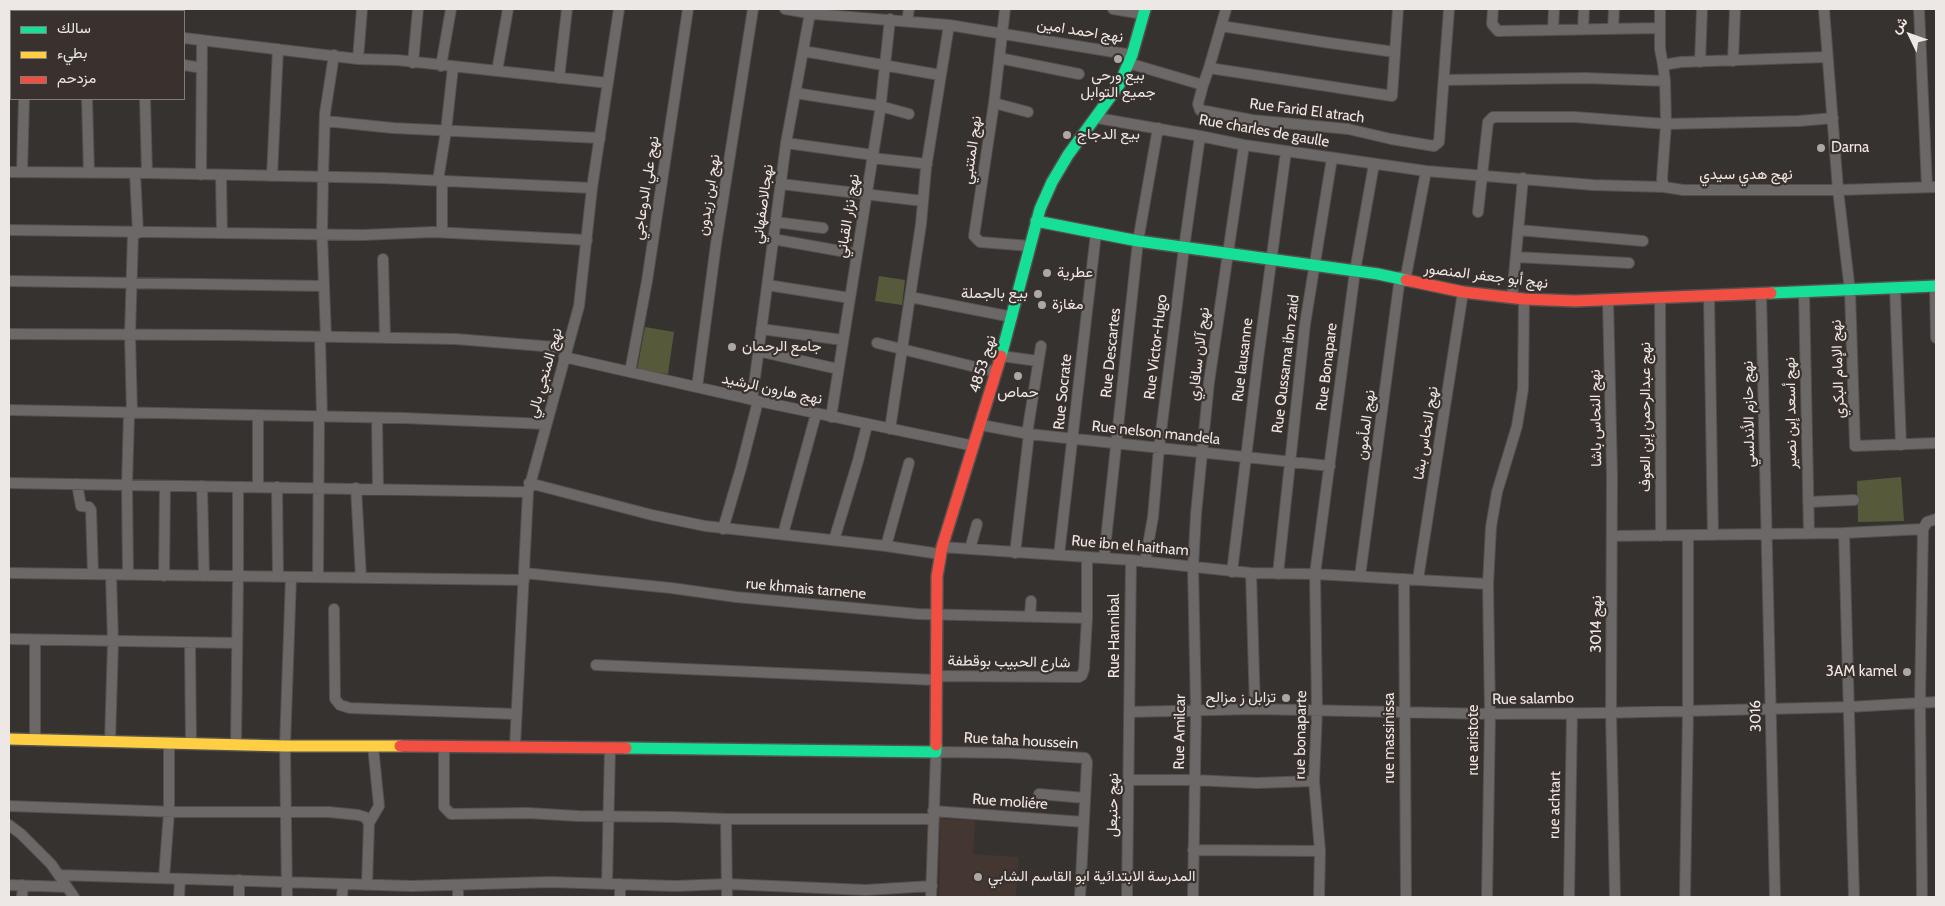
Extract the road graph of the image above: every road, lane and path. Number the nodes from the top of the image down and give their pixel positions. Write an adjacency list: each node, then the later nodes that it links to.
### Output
1 (362, 9): 43 (street)
2 (418, 9): 48 (street)
3 (451, 9): 51 (street)
4 (508, 9): 56 (street)
5 (567, 9): 59 (street)
6 (619, 9): 62 (street, نهج المنجي بالي)
7 (688, 9): 166 (street, نهج علي الدوعاجي)
8 (752, 9): 168 (street, نهج ابن زيدون)
9 (785, 9): 26 (street, نهج احمد امين)
10 (909, 9): 28 (street)
11 (1005, 9): 35 (street, نهج المتنبي)
12 (1113, 9): 25 (street)
13 (1226, 9): 30 (street)
14 (1398, 9): 40 (street)
15 (1449, 9): 60 (street, Rue Farid El atrach)
16 (1493, 9): 33 (street)
17 (1554, 9): 33 (street)
18 (1584, 9): 34 (street)
19 (1614, 9): 32 (street)
20 (1660, 9): 31 (street)
21 (1702, 9): 47 (street)
22 (1735, 9): 46 (street)
23 (1824, 9): 42 (street, نهج الإمام البكري)
24 (1919, 9): 102 (street)
25 (1144, 12): 45 (street, نهج 4853)
26 (810, 13): 27 (street, نهج احمد امين); 39 (street, نهجالاصفهاني)
27 (890, 19): 28 (street, نهج احمد امين); 52 (street, نهج نزار القباني)
28 (907, 21): 29 (street, نهج احمد امين)
29 (949, 25): 35 (street, نهج احمد امين); 58 (street)
30 (1221, 26): 40 (street); 55 (street)
31 (1659, 28): 32 (street); 50 (street)
32 (1613, 29): 34 (street)
33 (1553, 30): 34 (street)
34 (1583, 30)
35 (1002, 33): 44 (street, نهج المتنبي); 45 (street, نهج احمد امين)
36 (185, 38): 37 (street)
37 (202, 40): 38 (street); 54 (street)
38 (278, 49): 41 (street); 95 (street)
39 (803, 51): 52 (street); 64 (street, نهجالاصفهاني)
40 (1395, 52): 55 (street)
41 (334, 55): 43 (street); 74 (street)
42 (1827, 57): 46 (street); 73 (street, نهج الإمام البكري)
43 (358, 58): 48 (street)
44 (999, 58): 57 (street); 68 (street, نهج المتنبي)
45 (1130, 59): 63 (street); 72 (street, نهج 4853)
46 (1732, 61): 47 (street)
47 (1700, 62): 50 (street)
48 (413, 63): 51 (street)
49 (185, 65): 54 (street)
50 (1663, 65): 61 (street)
51 (440, 66): 53 (street)
52 (885, 66): 58 (street); 69 (street, نهج نزار القباني)
53 (453, 67): 56 (street); 77 (street)
54 (202, 68): 93 (street)
55 (1209, 68): 63 (street)
56 (497, 71): 59 (street)
57 (1078, 74)
58 (940, 75): 85 (street)
59 (559, 78): 62 (street)
60 (1444, 80): 61 (street); 63 (street, Rue Farid El atrach)
61 (1665, 81): 75 (street)
62 (608, 83): 79 (street, نهج المنجي بالي)
63 (1203, 84)
64 (795, 93): 69 (street); 80 (street, نهجالاصفهاني)
65 (24, 100): 89 (street)
66 (88, 100): 90 (street)
67 (145, 100): 92 (street)
68 (994, 103): 70 (street); 122 (street, نهج المتنبي)
69 (880, 106): 71 (street); 83 (street, نهج نزار القباني)
70 (1028, 112)
71 (909, 114)
72 (1097, 118): 76 (street, Rue charles de gaulle); 108 (street, نهج 4853)
73 (1832, 118): 75 (street); 104 (street, نهج الإمام البكري)
74 (325, 121): 77 (street); 97 (street)
75 (1666, 124): 96 (street); 101 (street)
76 (1158, 128): 78 (street, Rue charles de gaulle); 120 (street, Rue Descartes)
77 (446, 131): 79 (street); 99 (street)
78 (1200, 136): 81 (street, Rue charles de gaulle); 123 (street, Rue Victor-Hugo)
79 (600, 138): 103 (street, نهج المنجي بالي)
80 (786, 144): 83 (street); 100 (street, نهجالاصفهاني)
81 (1244, 145): 82 (street, Rue charles de gaulle); 125 (street, نهج آلان سافاري)
82 (1286, 151): 84 (street, Rue charles de gaulle); 128 (street, Rue lausanne)
83 (873, 156): 85 (street); 105 (street, نهج نزار القباني)
84 (1332, 158): 86 (street, Rue charles de gaulle); 130 (street, Rue Qussama ibn zaid)
85 (927, 164): 106 (street)
86 (1374, 164): 87 (street, Rue charles de gaulle); 131 (street, Rue Bonapare)
87 (1426, 171): 96 (street, Rue charles de gaulle); 132 (street, نهج المأمون)
88 (9, 172): 89 (street)
89 (22, 172): 90 (street)
90 (89, 173): 91 (street)
91 (135, 173): 92 (street); 114 (street)
92 (147, 173): 93 (street)
93 (201, 175): 94 (street)
94 (221, 175): 95 (street); 115 (street)
95 (272, 176): 97 (street)
96 (1482, 176): 98 (street, Rue charles de gaulle); 107 (street)
97 (322, 177): 99 (street); 117 (street)
98 (1523, 178): 101 (street, نهج هدي سيدي); 112 (street)
99 (440, 180): 103 (street); 113 (street)
100 (781, 184): 105 (street); 109 (street, نهجالاصفهاني)
101 (1664, 187): 104 (street, نهج هدي سيدي)
102 (1932, 187): 104 (street, نهج هدي سيدي)
103 (592, 188): 119 (street, نهج المنجي بالي)
104 (1838, 190): 139 (street, نهج الإمام البكري)
105 (866, 195): 106 (street); 124 (street, نهج نزار القباني)
106 (923, 201): 144 (street)
107 (1478, 212)
108 (1036, 221): 116 (street, نهج أبو جعفر المنصور); 122 (street, نهج 4853)
109 (775, 222): 110 (street); 118 (street, نهجالاصفهاني)
110 (823, 228)
111 (9, 230): 114 (street)
112 (1518, 230): 121 (street); 126 (street)
113 (442, 232): 117 (street); 119 (street)
114 (136, 233): 115 (street); 134 (street)
115 (222, 233): 117 (street)
116 (1096, 233): 120 (street, نهج أبو جعفر المنصور); 182 (street, Rue Socrate)
117 (322, 234): 135 (street)
118 (773, 239): 124 (street); 136 (street, نهجالاصفهاني)
119 (587, 240): 162 (street, نهج المنجي بالي)
120 (1138, 241): 123 (street, نهج أبو جعفر المنصور); 183 (street, Rue Descartes)
121 (1643, 241)
122 (1030, 246): 150 (street, نهج 4853)
123 (1184, 248): 125 (street, نهج أبو جعفر المنصور); 187 (street, Rue Victor-Hugo)
124 (857, 254): 147 (street, نهج نزار القباني)
125 (1227, 254): 128 (street, نهج أبو جعفر المنصور); 188 (street, نهج آلان سافاري)
126 (1516, 256): 129 (street); 145 (street)
127 (383, 259): 155 (street)
128 (1271, 260): 130 (street, نهج أبو جعفر المنصور); 189 (street, Rue lausanne)
129 (1629, 263)
130 (1314, 266): 131 (street, نهج أبو جعفر المنصور); 190 (street, Rue Qussama ibn zaid)
131 (1354, 271): 132 (street, نهج أبو جعفر المنصور); 192 (street, Rue Bonapare)
132 (1402, 279): 140 (street, نهج أبو جعفر المنصور); 241 (street, نهج المأمون)
133 (9, 281): 134 (street)
134 (132, 282): 135 (street); 153 (street)
135 (323, 286): 154 (street)
136 (766, 286): 147 (street); 151 (street, نهجالاصفهاني)
137 (1935, 287): 138 (street, نهج أبو جعفر المنصور); 156 (street)
138 (1896, 288): 139 (street, نهج أبو جعفر المنصور); 185 (street)
139 (1850, 291): 141 (street, نهج أبو جعفر المنصور); 185 (street, نهج الإمام البكري)
140 (1463, 292): 145 (street, نهج أبو جعفر المنصور); 248 (street, نهج النحاس بشا)
141 (1804, 292): 142 (street, نهج أبو جعفر المنصور); 206 (street, نهج أسعد إبن نصير)
142 (1761, 293): 143 (street, نهج أبو جعفر المنصور); 214 (street, نهج حازم الأندلسي)
143 (1709, 295): 146 (street, نهج أبو جعفر المنصور); 216 (street)
144 (910, 297): 150 (street); 160 (street)
145 (1512, 297): 148 (street, نهج أبو جعفر المنصور)
146 (1660, 297): 149 (street, نهج أبو جعفر المنصور); 218 (street, نهج عبدالرحمن إبن العوف)
147 (850, 298): 157 (street, نهج نزار القباني)
148 (1524, 299): 149 (street, نهج أبو جعفر المنصور); 249 (street, rue aristote)
149 (1608, 300): 217 (street, نهج النحاس باشا)
150 (1012, 317): 163 (street, نهج 4853)
151 (761, 328): 157 (street); 161 (street, نهجالاصفهاني)
152 (9, 334): 153 (street, نهج هارون الرشيد)
153 (130, 335): 154 (street, نهج هارون الرشيد); 171 (street)
154 (323, 337): 155 (street, نهج هارون الرشيد); 174 (street)
155 (385, 338): 162 (street, نهج هارون الرشيد)
156 (1936, 338)
157 (843, 340): 165 (street, نهج نزار القباني)
158 (877, 342): 160 (street)
159 (1041, 346): 164 (street)
160 (903, 348): 167 (street); 180 (street)
161 (758, 351): 165 (street); 169 (street, نهجالاصفهاني)
162 (566, 352): 166 (street, نهج هارون الرشيد); 177 (street, نهج المنجي بالي)
163 (1001, 356): 164 (street); 167 (street, نهج 4853)
164 (1038, 361): 181 (street)
165 (838, 369): 175 (street, نهج نزار القباني)
166 (630, 372): 168 (street, نهج هارون الرشيد)
167 (996, 372): 178 (street, نهج 4853)
168 (697, 387): 169 (street, نهج هارون الرشيد)
169 (755, 400): 172 (street, نهج هارون الرشيد); 209 (street, نهجالاصفهاني)
170 (9, 410): 171 (street)
171 (130, 414): 173 (street); 195 (street)
172 (816, 414): 175 (street, نهج هارون الرشيد); 213 (street)
173 (258, 416): 174 (street); 199 (street)
174 (320, 417): 176 (street); 202 (street)
175 (831, 417): 179 (street, نهج هارون الرشيد)
176 (377, 418): 177 (street); 204 (street)
177 (546, 424): 201 (street, نهج المنجي بالي)
178 (981, 424): 181 (street, Rue nelson mandela); 186 (street, نهج 4853)
179 (867, 425): 180 (street, نهج هارون الرشيد); 219 (street)
180 (890, 429): 186 (street, نهج هارون الرشيد)
181 (1028, 434): 182 (street, Rue nelson mandela); 223 (street)
182 (1073, 439): 183 (street, Rue nelson mandela); 224 (street, Rue Socrate)
183 (1116, 444): 187 (street, Rue nelson mandela); 226 (street, Rue Descartes)
184 (1936, 444): 185 (street)
185 (1901, 445)
186 (974, 446): 222 (street, نهج 4853)
187 (1159, 448): 188 (street, Rue nelson mandela); 228 (street, Rue Victor-Hugo)
188 (1202, 453): 189 (street, Rue nelson mandela); 229 (street, نهج آلان سافاري)
189 (1246, 458): 190 (street, Rue nelson mandela); 230 (street, Rue lausanne)
190 (1290, 462): 192 (street, Rue nelson mandela); 234 (street, Rue Qussama ibn zaid)
191 (909, 463): 220 (street)
192 (1330, 466): 235 (street, Rue Bonapare)
193 (9, 483): 194 (street, Rue ibn el haitham)
194 (77, 484): 195 (street, Rue ibn el haitham); 232 (street)
195 (127, 485): 196 (street, Rue ibn el haitham); 237 (street)
196 (165, 486): 197 (street, Rue ibn el haitham); 238 (street)
197 (202, 486): 198 (street, Rue ibn el haitham); 239 (street)
198 (238, 487): 199 (street, Rue ibn el haitham); 242 (street)
199 (258, 487): 200 (street, Rue ibn el haitham)
200 (276, 487): 202 (street, Rue ibn el haitham); 243 (street)
201 (529, 487): 204 (street, Rue ibn el haitham); 209 (street, Rue ibn el haitham); 240 (street, نهج المنجي بالي)
202 (317, 488): 203 (street, Rue ibn el haitham); 245 (street)
203 (356, 488): 204 (street, Rue ibn el haitham); 246 (street)
204 (378, 488)
205 (1854, 500): 206 (street)
206 (1808, 502): 211 (street, نهج أسعد إبن نصير)
207 (1936, 519): 210 (street)
208 (977, 524): 221 (street)
209 (723, 528): 213 (street, Rue ibn el haitham)
210 (1923, 529): 212 (street); 262 (street)
211 (1809, 532): 212 (street); 214 (street)
212 (1844, 533): 264 (street)
213 (783, 534): 219 (street, Rue ibn el haitham)
214 (1766, 534): 216 (street); 265 (street, 3016)
215 (1688, 535): 216 (street); 218 (street); 269 (street)
216 (1713, 535)
217 (1612, 536): 218 (street); 271 (street, نهج 3014)
218 (1661, 536)
219 (834, 540): 220 (street, Rue ibn el haitham)
220 (886, 546): 222 (street, Rue ibn el haitham)
221 (970, 549): 222 (street, Rue ibn el haitham); 223 (street, Rue ibn el haitham)
222 (941, 551): 252 (street, نهج 4853)
223 (1015, 553): 224 (street, Rue ibn el haitham)
224 (1059, 555): 225 (street, Rue ibn el haitham)
225 (1088, 557): 226 (street, Rue ibn el haitham); 254 (street, شارع الحبيب بوقطفة)
226 (1104, 558): 227 (street, Rue ibn el haitham)
227 (1130, 560): 228 (street, Rue ibn el haitham); 270 (street, Rue Hannibal)
228 (1145, 562): 229 (street, Rue ibn el haitham)
229 (1193, 567): 230 (street, Rue ibn el haitham); 267 (street, Rue Amilcar)
230 (1232, 572): 233 (street, Rue ibn el haitham)
231 (9, 573): 232 (street, rue khmais tarnene)
232 (93, 574): 236 (street, rue khmais tarnene)
233 (1251, 574): 234 (street, Rue ibn el haitham); 266 (street)
234 (1278, 574): 235 (street, Rue ibn el haitham)
235 (1315, 574): 241 (street, Rue ibn el haitham); 268 (street, rue bonaparte)
236 (111, 575): 237 (street, rue khmais tarnene); 257 (street)
237 (128, 575): 238 (street, rue khmais tarnene)
238 (164, 576): 239 (street, rue khmais tarnene)
239 (204, 576): 242 (street, rue khmais tarnene)
240 (524, 576): 246 (street, rue khmais tarnene); 252 (street, rue khmais tarnene); 274 (street, نهج المنجي بالي)
241 (1360, 576): 247 (street, Rue ibn el haitham)
242 (238, 577): 243 (street, rue khmais tarnene); 259 (street)
243 (278, 577): 244 (street, rue khmais tarnene)
244 (291, 577): 245 (street, rue khmais tarnene); 282 (street)
245 (318, 577): 246 (street, rue khmais tarnene)
246 (360, 578)
247 (1404, 578): 248 (street, Rue ibn el haitham); 272 (street, rue massinissa)
248 (1418, 579): 249 (street, Rue ibn el haitham)
249 (1488, 584): 275 (street, rue aristote)
250 (1031, 602): 253 (street)
251 (334, 609): 274 (street)
252 (936, 614): 253 (street, rue khmais tarnene); 261 (street, نهج 4853)
253 (1030, 616): 254 (street, rue khmais tarnene)
254 (1087, 618): 261 (street, شارع الحبيب بوقطفة)
255 (9, 639): 256 (street)
256 (35, 640): 257 (street); 277 (street)
257 (113, 642): 258 (street); 278 (street)
258 (190, 643): 259 (street); 280 (street)
259 (237, 643): 281 (street)
260 (596, 665): 261 (street)
261 (936, 678): 287 (street, نهج 4853)
262 (1920, 702): 263 (street, Rue salambo); 264 (street, Rue salambo); 344 (street)
263 (1936, 702)
264 (1849, 707): 265 (street, Rue salambo); 343 (street)
265 (1771, 708): 269 (street, Rue salambo); 342 (street, 3016)
266 (1255, 709): 267 (street, Rue salambo); 268 (street, Rue salambo)
267 (1196, 710): 270 (street, Rue salambo); 289 (street, Rue Amilcar)
268 (1317, 710): 272 (street, Rue salambo); 290 (street, rue bonaparte)
269 (1688, 710): 271 (street, Rue salambo); 341 (street)
270 (1130, 712): 288 (street, نهج حنبعل)
271 (1611, 712): 273 (street, Rue salambo); 340 (street, نهج 3014)
272 (1405, 713): 275 (street, Rue salambo); 337 (street, rue massinissa)
273 (1572, 713): 275 (street, Rue salambo); 339 (street, rue achtart)
274 (515, 714): 285 (street, نهج المنجي بالي)
275 (1490, 714): 338 (street, rue aristote)
276 (9, 739): 277 (street)
277 (35, 740): 278 (street)
278 (110, 742): 279 (street)
279 (169, 743): 280 (street); 294 (street)
280 (191, 744): 281 (street)
281 (236, 745): 282 (street)
282 (285, 746): 283 (street); 295 (street)
283 (373, 746): 284 (street); 300 (street)
284 (444, 746): 285 (street); 297 (street, Rue moliére)
285 (515, 746): 286 (street)
286 (610, 748): 287 (street); 297 (street)
287 (936, 752): 292 (street, Rue taha houssein); 296 (street)
288 (1129, 780): 289 (street); 334 (street, نهج حنبعل)
289 (1194, 780): 290 (street); 302 (street, Rue Amilcar)
290 (1314, 781): 303 (street, rue bonaparte)
291 (1039, 794): 292 (street)
292 (1085, 798): 299 (street, Rue taha houssein)
293 (9, 806): 294 (street)
294 (169, 812): 295 (street); 305 (street)
295 (287, 812): 300 (street); 308 (street)
296 (933, 815): 298 (street, Rue moliére); 299 (street, Rue moliére); 319 (street)
297 (609, 817): 298 (street, Rue moliére); 311 (street)
298 (726, 819): 313 (street)
299 (1084, 822): 333 (street, Rue taha houssein)
300 (369, 823): 310 (street)
301 (9, 824): 304 (street)
302 (1193, 850): 303 (street); 335 (street, Rue Amilcar)
303 (1320, 851): 336 (street, rue bonaparte)
304 (59, 875): 305 (street); 320 (street)
305 (164, 878): 306 (street)
306 (180, 879): 307 (street); 323 (street)
307 (239, 880): 308 (street); 324 (street)
308 (286, 882): 309 (street); 325 (street)
309 (342, 884): 310 (street); 326 (street)
310 (367, 884): 317 (street)
311 (607, 884): 312 (street); 316 (street)
312 (620, 884): 313 (street); 329 (street)
313 (727, 884): 318 (street); 330 (street)
314 (9, 885): 315 (street)
315 (22, 885): 320 (street); 321 (street)
316 (458, 885): 317 (street); 328 (street)
317 (400, 886): 327 (street)
318 (798, 886): 319 (street); 331 (street)
319 (932, 886): 332 (street)
320 (68, 887): 322 (street)
321 (22, 897)
322 (74, 897)
323 (179, 897)
324 (239, 897)
325 (286, 897)
326 (342, 897)
327 (400, 897)
328 (458, 897)
329 (620, 897)
330 (727, 897)
331 (798, 897)
332 (931, 897)
333 (1080, 897)
334 (1127, 897)
335 (1193, 897)
336 (1319, 897)
337 (1406, 897)
338 (1488, 897)
339 (1569, 897)
340 (1615, 897)
341 (1685, 897)
342 (1774, 897)
343 (1854, 897)
344 (1922, 897)

